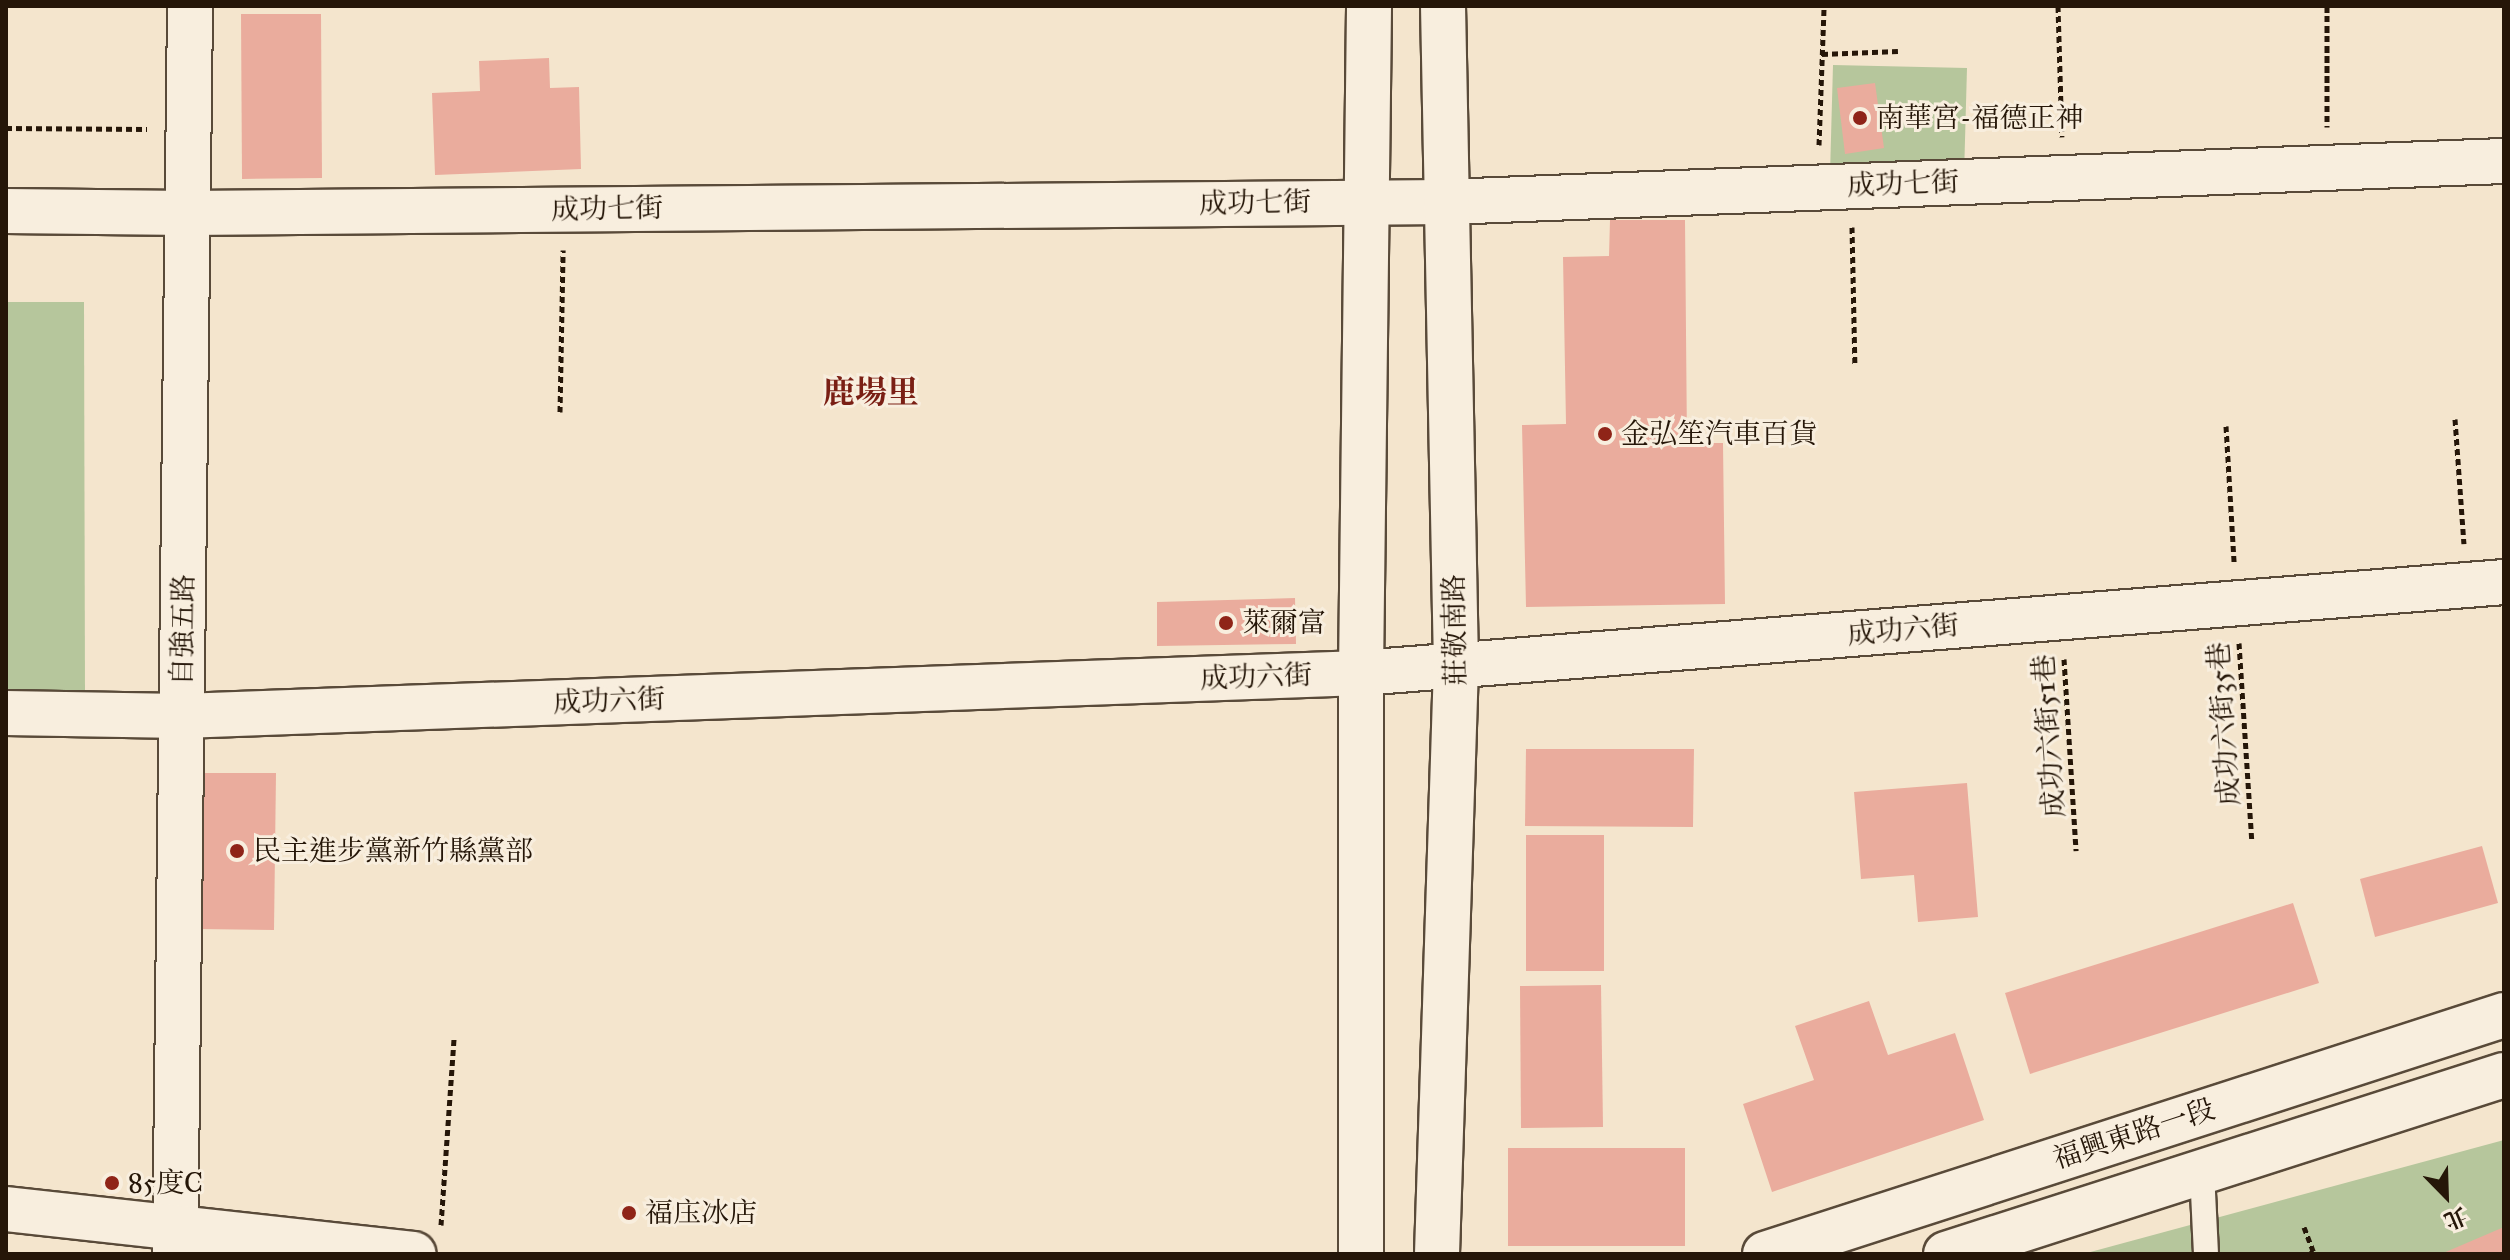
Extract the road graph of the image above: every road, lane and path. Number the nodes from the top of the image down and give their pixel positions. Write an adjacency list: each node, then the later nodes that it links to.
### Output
1 (190, 6): 10 (street, 自強五路)
2 (1369, 6): 15 (street)
3 (1443, 6): 16 (street, 莊敬南路)
4 (1824, 6): 8 (path)
5 (2058, 6): 13 (path)
6 (2327, 6): 12 (path)
7 (1898, 51): 8 (path)
8 (1822, 54): 14 (path)
9 (6, 128): 10 (path)
10 (188, 129): 19 (street, 自強五路)
11 (2504, 161): 12 (street, 成功七街)
12 (2327, 168): 13 (street, 成功七街)
13 (2063, 178): 14 (street, 成功七街)
14 (1834, 187): 16 (street, 成功七街); 20 (path)
15 (1367, 202): 16 (street, 成功七街); 17 (street, 成功七街); 28 (street)
16 (1446, 202): 27 (street, 莊敬南路)
17 (563, 209): 19 (street, 成功七街); 21 (path)
18 (6, 211): 19 (street, 成功七街)
19 (188, 213): 30 (street, 自強五路)
20 (1855, 366)
21 (560, 412)
22 (2455, 419): 24 (path)
23 (2226, 426): 25 (path, 成功六街35巷)
24 (2486, 584): 25 (street, 成功六街)
25 (2237, 604): 26 (street, 成功六街); 31 (path, 成功六街35巷)
26 (2062, 618): 27 (street, 成功六街); 32 (path, 成功六街51巷)
27 (1456, 665): 28 (street, 成功六街); 42 (street, 莊敬南路)
28 (1361, 673): 30 (street, 成功六街); 41 (street)
29 (6, 713): 30 (street, 成功六街)
30 (182, 716): 39 (street, 自強五路)
31 (2252, 842)
32 (2076, 851)
33 (2504, 1015): 43 (street, 福興東路一段)
34 (454, 1038): 40 (path)
35 (2504, 1075): 36 (street, 福興東路一段)
36 (2202, 1172): 44 (street, 福興東路一段); 45 (lane)
37 (6, 1209): 39 (street)
38 (2304, 1227): 46 (path)
39 (176, 1241): 40 (street)
40 (427, 1246)
41 (1361, 1254)
42 (1437, 1254)
43 (1765, 1254)
44 (1946, 1254)
45 (2206, 1254)
46 (2310, 1254)

